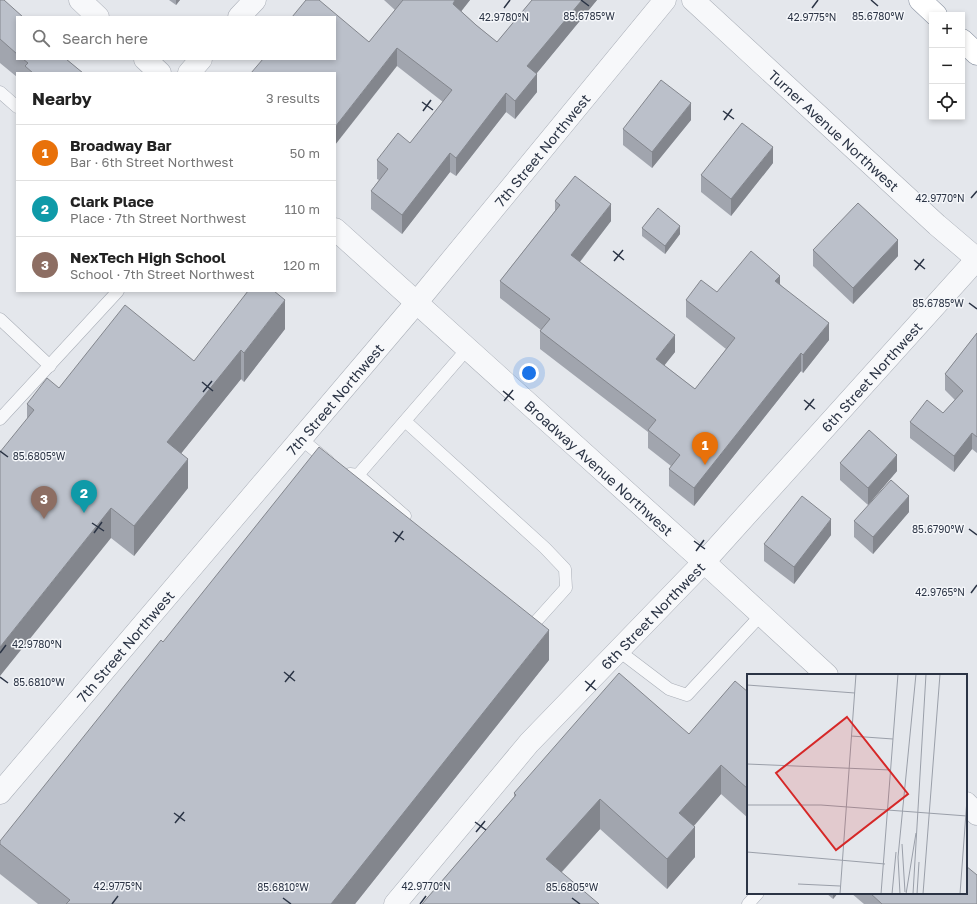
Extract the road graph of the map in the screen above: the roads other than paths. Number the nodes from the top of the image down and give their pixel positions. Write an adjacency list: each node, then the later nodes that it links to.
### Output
1 (80, 0): 7 (street)
2 (255, 0): 8 (street)
3 (664, 0): 20 (street, 7th Street Northwest)
4 (693, 0): 18 (street, Turner Avenue Northwest)
5 (920, 0): 6 (highway)
6 (933, 12)
7 (97, 16)
8 (240, 16)
9 (965, 43): 10 (highway)
10 (977, 54)
11 (146, 60): 13 (street)
12 (200, 60): 14 (street)
13 (159, 72)
14 (190, 72)
15 (0, 92): 16 (lane)
16 (16, 107)
17 (336, 230): 20 (street, Broadway Avenue Northwest)
18 (977, 259): 29 (street, 6th Street Northwest)
19 (117, 292): 23 (lane)
20 (417, 302): 22 (street, Broadway Avenue Northwest); 26 (street, 7th Street Northwest)
21 (0, 319): 23 (lane)
22 (468, 348): 25 (lane); 29 (street, Broadway Avenue Northwest)
23 (50, 366): 24 (lane)
24 (0, 419)
25 (405, 421): 27 (lane); 31 (lane)
26 (301, 439): 27 (lane); 34 (street, 7th Street Northwest)
27 (358, 475): 28 (lane)
28 (412, 522)
29 (704, 562): 30 (street, Broadway Avenue Northwest); 32 (street, 6th Street Northwest)
30 (761, 614): 32 (lane); 33 (street, Broadway Avenue Northwest)
31 (519, 617)
32 (619, 650): 37 (street, 6th Street Northwest)
33 (826, 674)
34 (0, 793)
35 (967, 805): 36 (street)
36 (977, 814)
37 (395, 904)

